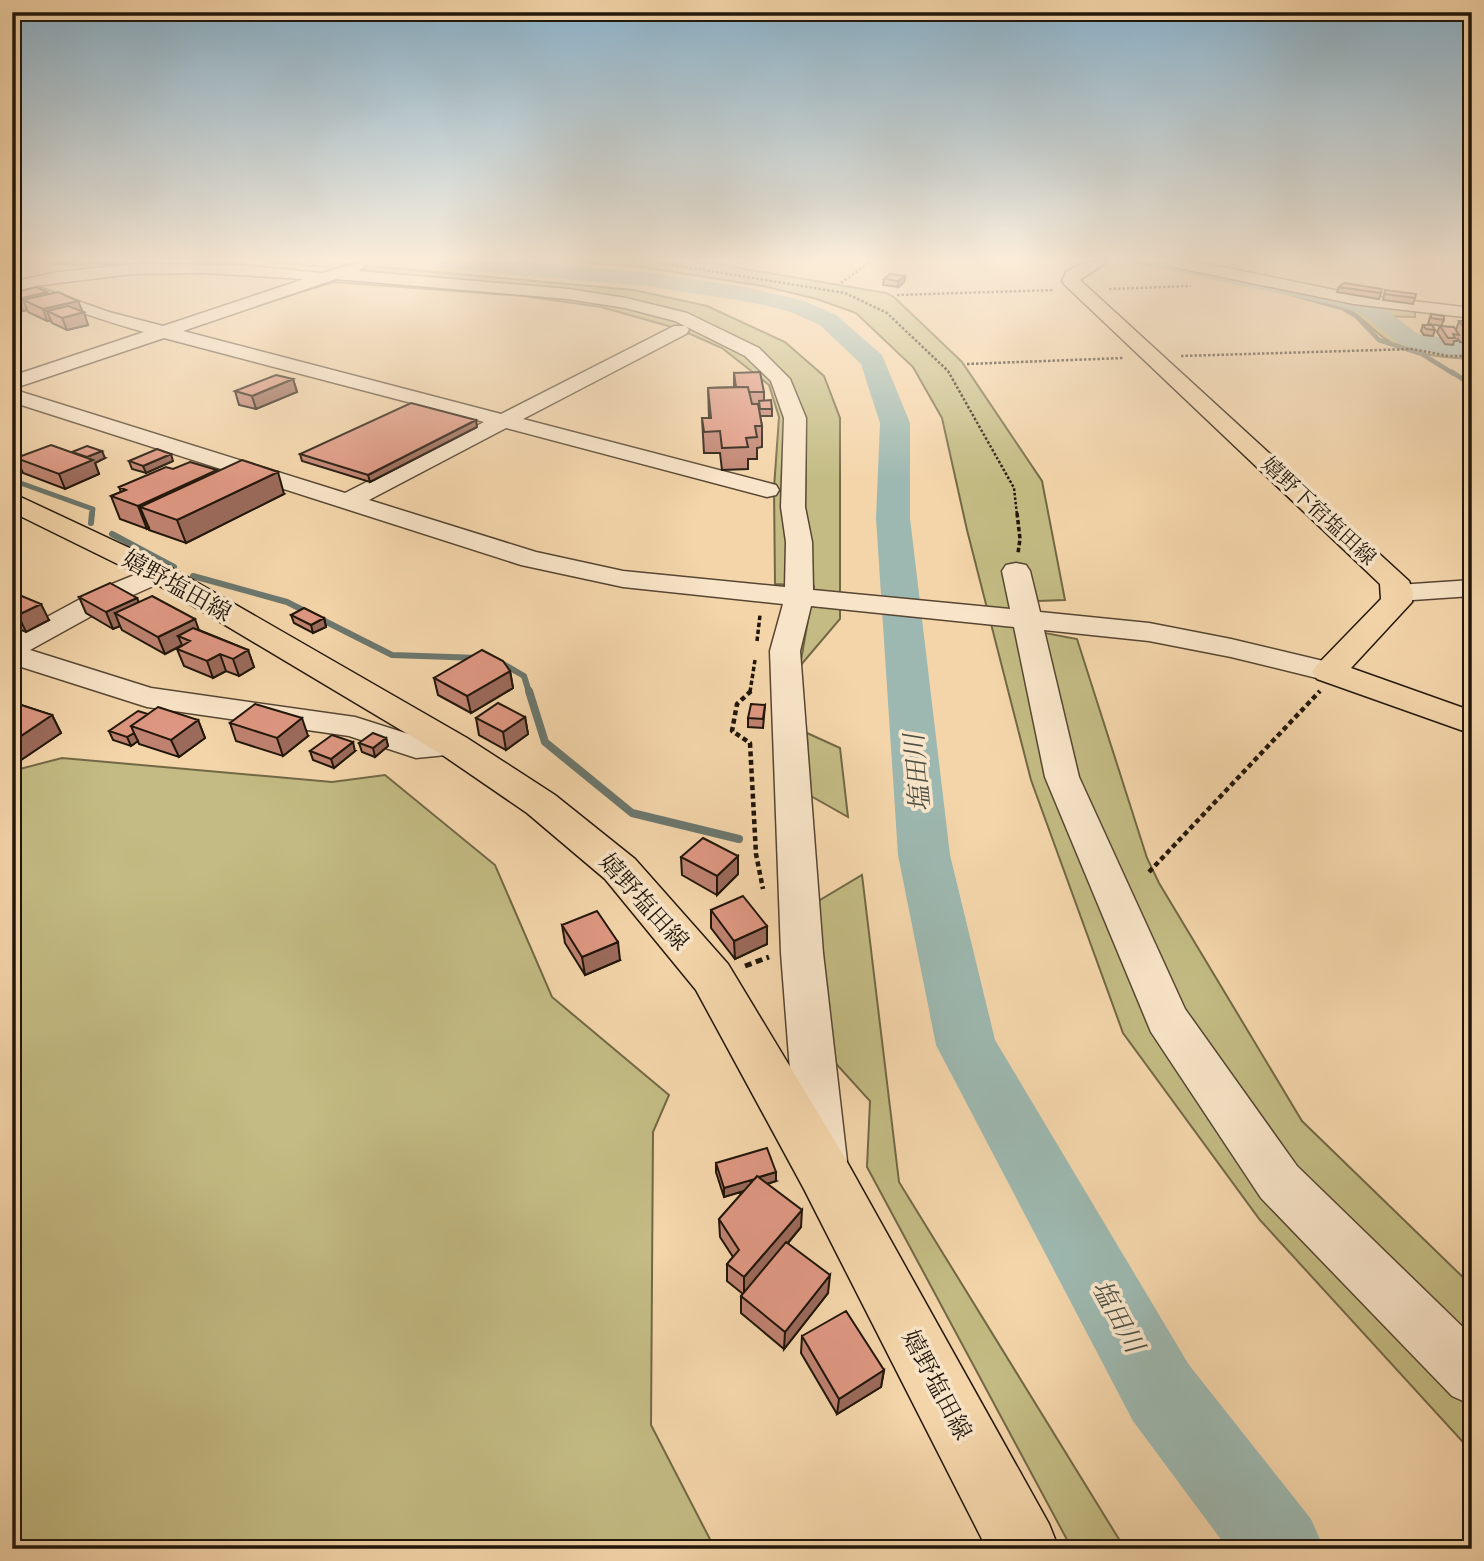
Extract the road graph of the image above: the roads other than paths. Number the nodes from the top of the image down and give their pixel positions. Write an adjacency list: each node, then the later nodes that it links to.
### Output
1 (154, 335): 6 (street)
2 (173, 335): 8 (street)
3 (671, 335): 8 (street)
4 (717, 335): 16 (street)
5 (1129, 335): 15 (main road, 嬉野下宿塩田線)
6 (12, 383)
7 (12, 395): 11 (street)
8 (503, 421): 9 (street); 11 (street)
9 (767, 490)
10 (12, 501): 13 (main road, 嬉野塩田線)
11 (346, 502): 16 (street)
12 (1016, 571): 17 (street)
13 (159, 573): 18 (street); 22 (main road, 嬉野塩田線)
14 (1472, 588): 15 (street)
15 (1398, 593): 20 (main road)
16 (799, 598): 17 (street); 23 (street)
17 (1026, 618): 20 (street); 24 (street)
18 (12, 648)
19 (12, 654): 22 (street)
20 (1329, 672): 21 (main road)
21 (1472, 723)
22 (454, 746): 23 (main road, 嬉野塩田線)
23 (823, 1171): 25 (main road, 嬉野塩田線)
24 (1472, 1377)
25 (1024, 1549)

